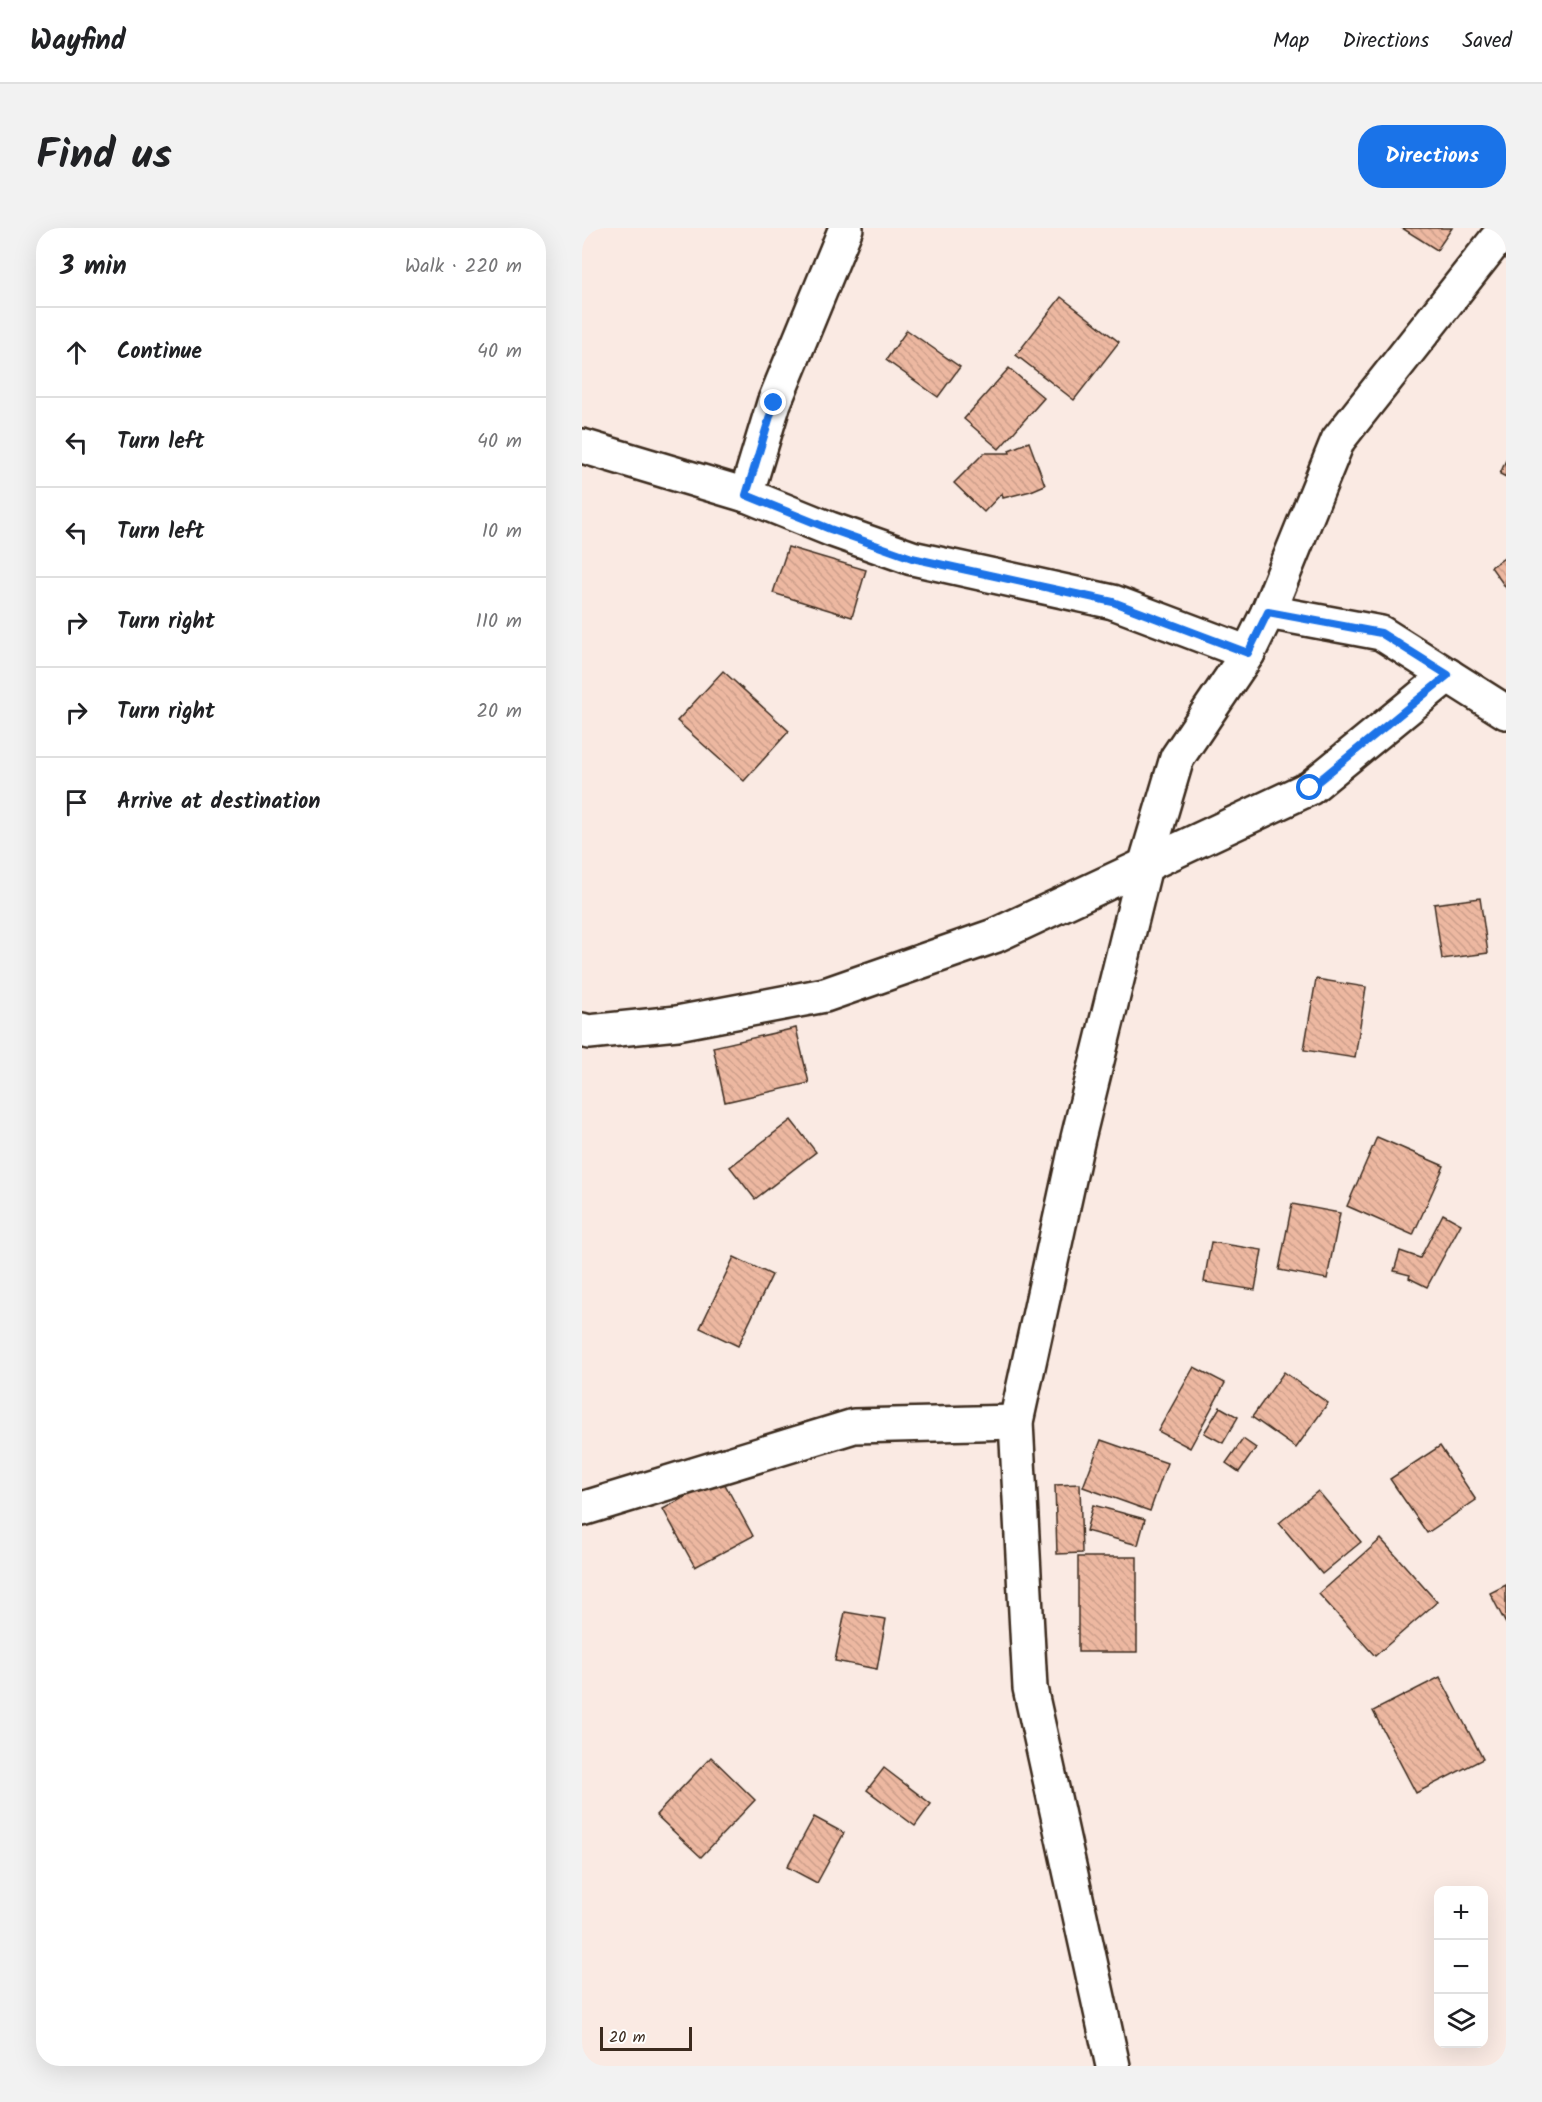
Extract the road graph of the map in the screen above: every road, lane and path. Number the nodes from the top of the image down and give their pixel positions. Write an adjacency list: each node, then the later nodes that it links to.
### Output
1 (846, 228): 4 (street)
2 (1506, 231): 5 (street)
3 (582, 446): 4 (street)
4 (746, 495): 6 (street)
5 (1268, 612): 6 (street); 7 (street)
6 (1248, 653): 9 (street)
7 (1448, 675): 8 (street); 9 (street)
8 (1506, 712)
9 (1145, 866): 10 (street); 11 (street)
10 (584, 1032)
11 (1016, 1422): 12 (street); 13 (street)
12 (582, 1509)
13 (1113, 2066)

